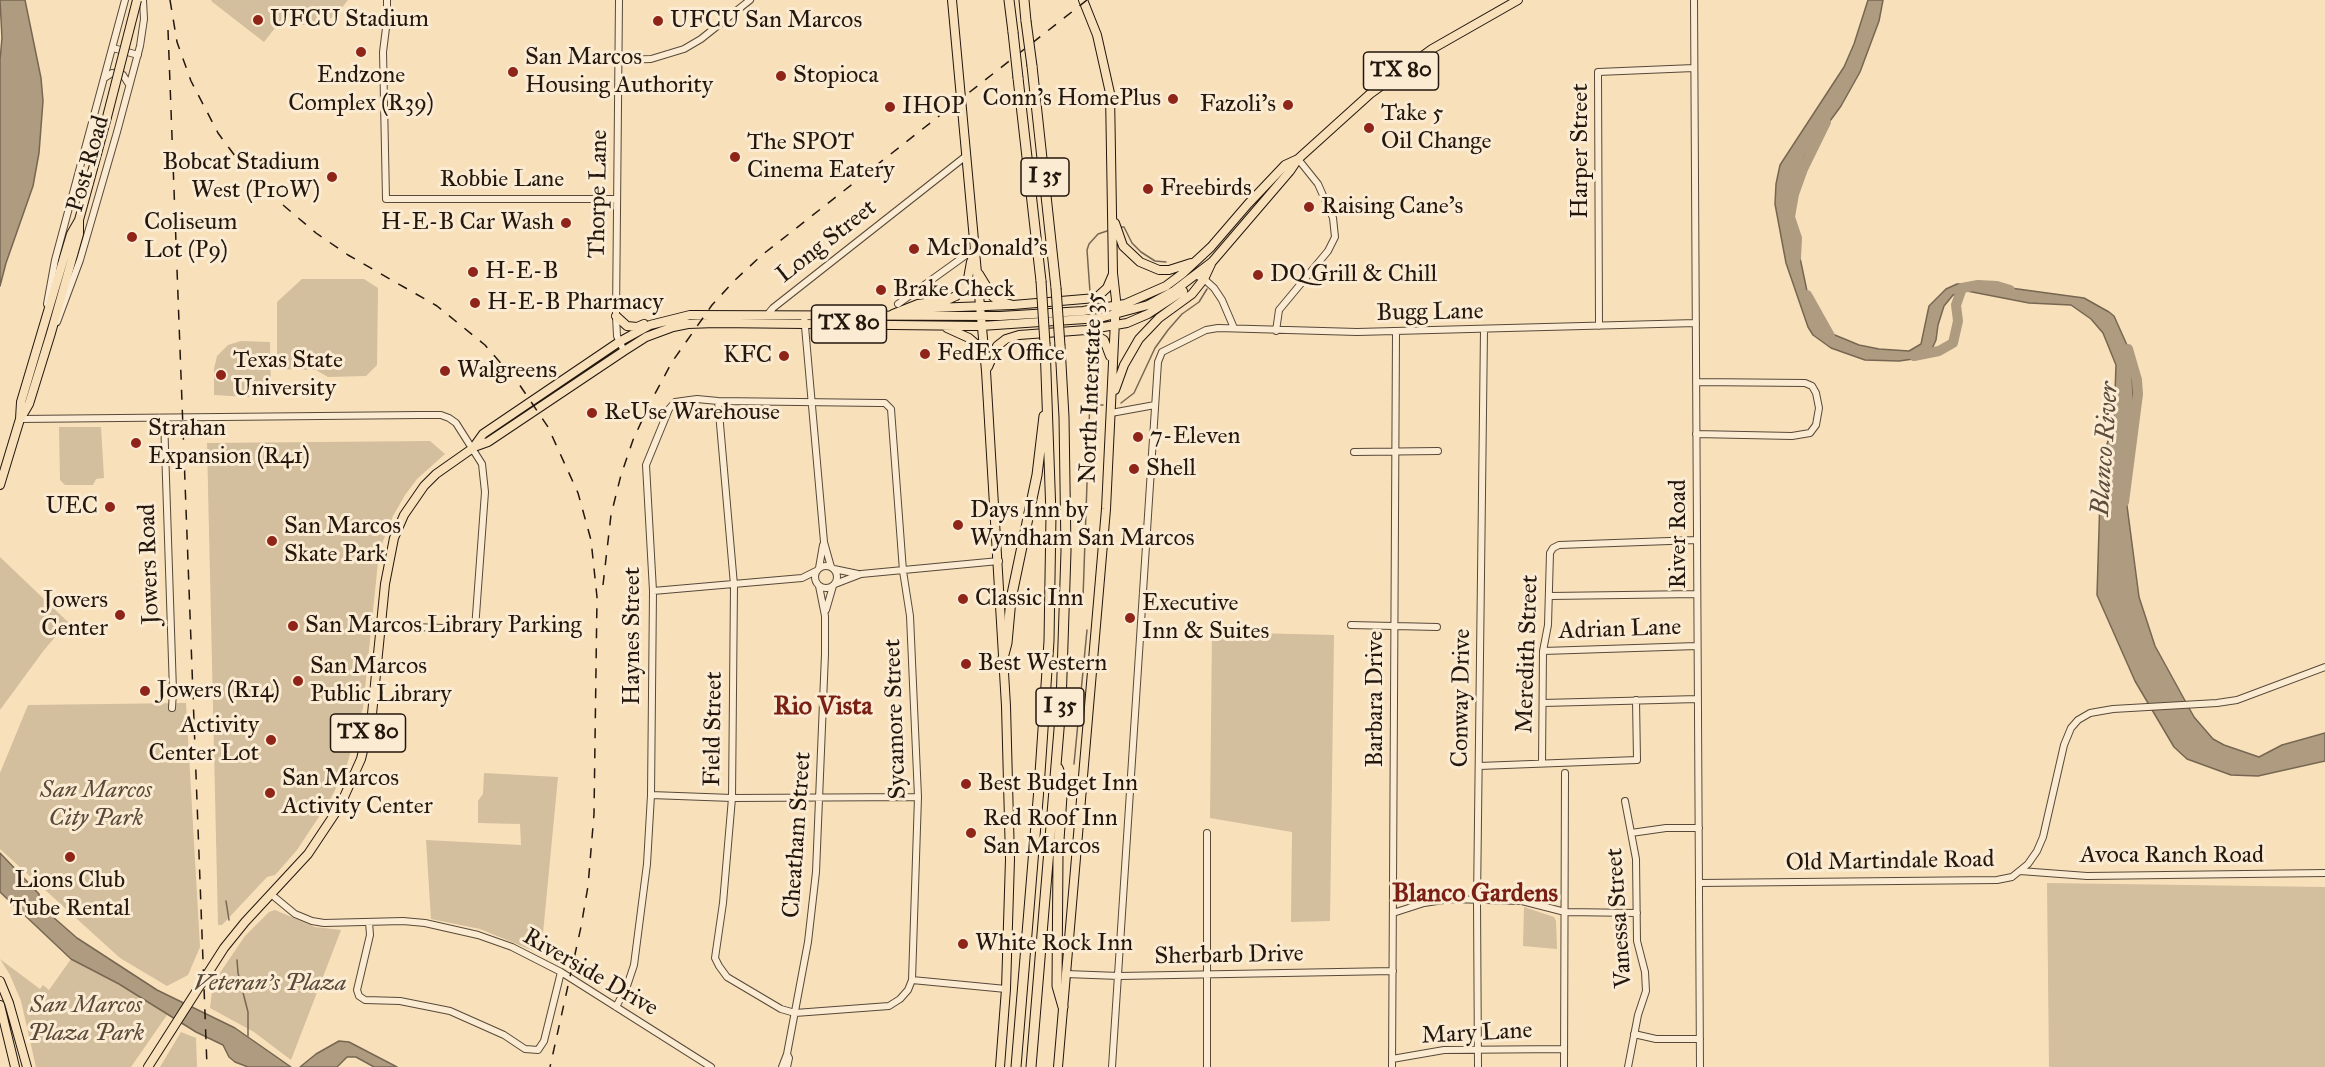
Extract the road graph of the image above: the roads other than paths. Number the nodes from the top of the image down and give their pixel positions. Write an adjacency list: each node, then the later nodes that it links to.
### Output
1 (125, 0): 13 (street, Post Road)
2 (137, 0): 24 (main road, bridge)
3 (143, 0): 14 (street, Post Road)
4 (387, 0): 21 (street, Robbie Lane)
5 (619, 0): 15 (street, Thorpe Lane)
6 (750, 0): 15 (street)
7 (952, 0): 19 (main road)
8 (1009, 0): 62 (highway, I 35, bridge)
9 (1024, 0): 103 (highway, I 35, bridge)
10 (1083, 0): 23 (main road, North Interstate 35)
11 (1518, 0): 20 (main road, TX 80)
12 (1694, 0): 16 (street, River Road)
13 (113, 48): 14 (street); 17 (street, Post Road)
14 (138, 55): 18 (street, Post Road)
15 (618, 60): 21 (street, Thorpe Lane)
16 (1694, 68): 43 (street, River Road); 48 (street, Harper Street)
17 (104, 80): 18 (street); 50 (street, Post Road)
18 (129, 85): 55 (street, Post Road)
19 (966, 156): 25 (main road); 36 (street, Long Street)
20 (1298, 159): 22 (main road, TX 80); 27 (main road, TX 80); 53 (street)
21 (617, 199): 39 (street, Thorpe Lane)
22 (1248, 204): 26 (main road, TX 80); 30 (main road)
23 (1114, 218): 26 (main road); 29 (main road, North Interstate 35)
24 (79, 220): 50 (main road); 55 (main road)
25 (976, 250): 28 (main road); 32 (street); 37 (main road)
26 (1198, 260): 35 (main road, TX 80)
27 (1212, 262): 30 (main road, TX 80); 31 (main road)
28 (978, 273): 33 (main road); 34 (main road)
29 (1113, 273): 33 (main road); 35 (main road, North Interstate 35)
30 (1195, 275): 31 (street); 35 (main road, TX 80); 47 (main road)
31 (1204, 279): 49 (street); 63 (main road)
32 (898, 304)
33 (1013, 305): 34 (main road)
34 (980, 307): 38 (main road); 40 (main road)
35 (1115, 311): 40 (main road, TX 80); 46 (main road, TX 80); 47 (main road, North Interstate 35)
36 (768, 314): 41 (main road, TX 80); 42 (main road, TX 80)
37 (890, 315): 38 (main road, TX 80); 41 (main road, TX 80)
38 (909, 315): 40 (main road, TX 80); 44 (main road)
39 (616, 316): 42 (main road); 56 (street, Thorpe Lane)
40 (981, 316): 46 (main road)
41 (804, 319): 44 (main road, TX 80); 57 (main road, TX 80); 65 (street)
42 (663, 321): 56 (main road, TX 80)
43 (1696, 323): 48 (street, Bugg Lane); 61 (street, River Road)
44 (835, 324): 45 (main road, TX 80)
45 (940, 325): 46 (main road, TX 80); 58 (main road)
46 (981, 326): 58 (main road)
47 (1115, 326): 51 (main road); 59 (main road, North Interstate 35)
48 (1599, 326): 52 (street, Bugg Lane)
49 (1234, 328): 53 (street, Bugg Lane); 66 (street, Bugg Lane)
50 (43, 329): 69 (main road)
51 (1086, 330): 59 (main road); 60 (main road)
52 (1484, 330): 54 (street, Bugg Lane); 105 (street, Conway Drive)
53 (1276, 331): 54 (street, Bugg Lane)
54 (1396, 332): 74 (street, Barbara Drive)
55 (51, 333): 69 (main road)
56 (619, 342): 57 (street, Thorpe Lane); 71 (main road, TX 80)
57 (624, 351): 71 (main road, TX 80)
58 (985, 362): 60 (main road)
59 (1113, 366): 63 (main road, North Interstate 35)
60 (986, 371): 78 (main road)
61 (1696, 382): 70 (street, River Road); 70 (street)
62 (1048, 390): 97 (highway); 152 (highway, I 35)
63 (1112, 397): 67 (main road, North Interstate 35)
64 (718, 401): 65 (street, Haynes Street); 85 (street, Field Street); 87 (street, Haynes Street)
65 (811, 402): 77 (street); 81 (street, Sycamore Street)
66 (1155, 405): 67 (street); 128 (street)
67 (1111, 413): 126 (main road, North Interstate 35)
68 (164, 418): 69 (street); 71 (street); 102 (street, Jowers Road)
69 (20, 419): 75 (main road)
70 (1696, 434): 76 (street, River Road)
71 (473, 448): 92 (main road, TX 80); 92 (street)
72 (1438, 451): 74 (street)
73 (1354, 452): 74 (street)
74 (1395, 452): 93 (street, Barbara Drive)
75 (0, 485)
76 (1697, 540): 88 (street, River Road); 89 (street, Meredith Street)
77 (824, 542): 79 (street); 80 (street)
78 (999, 561): 81 (street); 97 (main road)
79 (833, 568): 80 (street); 82 (street); 84 (street)
80 (817, 570): 83 (street); 86 (street)
81 (903, 571): 82 (street); 109 (street, Sycamore Street)
82 (861, 574): 84 (street)
83 (802, 578): 85 (street); 86 (street)
84 (834, 584): 86 (street); 90 (street, Cheatham Street)
85 (734, 585): 87 (street); 110 (street, Field Street)
86 (818, 585): 90 (street, Cheatham Street)
87 (653, 591): 107 (street, Haynes Street)
88 (1697, 594): 89 (street); 95 (street, River Road)
89 (1550, 596): 96 (street, Meredith Street)
90 (825, 616): 108 (street, Cheatham Street)
91 (1351, 625): 93 (street)
92 (381, 626): 118 (main road, TX 80)
93 (1394, 626): 94 (street); 121 (street, Barbara Drive)
94 (1437, 627)
95 (1698, 646): 96 (street, Adrian Lane); 99 (street, River Road)
96 (1543, 651): 101 (street, Meredith Street)
97 (1003, 658): 131 (main road)
98 (2325, 667): 115 (street, Old Martindale Road)
99 (1698, 699): 100 (street); 112 (street, River Road)
100 (1636, 700): 101 (street); 104 (street)
101 (1543, 703): 104 (street, Meredith Street)
102 (172, 708)
103 (1056, 762): 134 (highway); 153 (highway, I 35)
104 (1542, 764): 105 (street)
105 (1479, 766): 119 (street, Conway Drive)
106 (1565, 773): 120 (street)
107 (651, 795): 110 (street); 133 (street, Haynes Street)
108 (820, 796): 109 (street); 110 (street); 135 (street, Cheatham Street)
109 (918, 797): 129 (street, Sycamore Street)
110 (732, 798): 135 (street, Field Street)
111 (1625, 801): 114 (street, Vanessa Street)
112 (1699, 828): 114 (street); 117 (street, River Road)
113 (1207, 833): 127 (street)
114 (1631, 833): 122 (street, Vanessa Street)
115 (2020, 871): 116 (street, Avoca Ranch Road); 117 (street, Old Martindale Road)
116 (2325, 873)
117 (1699, 883): 137 (street, River Road)
118 (272, 895): 123 (street, Riverside Drive); 147 (main road, TX 80)
119 (1477, 900): 120 (street); 121 (street); 140 (street, Conway Drive)
120 (1565, 912): 122 (street); 141 (street)
121 (1393, 913): 124 (street, Barbara Drive)
122 (1637, 913): 136 (street, Vanessa Street)
123 (369, 922): 125 (street, Riverside Drive); 125 (street)
124 (1393, 971): 127 (street, Sherbarb Drive); 143 (street, Barbara Drive)
125 (561, 972): 133 (street, Riverside Drive)
126 (1066, 974): 128 (street, Sherbarb Drive); 134 (main road, North Interstate 35)
127 (1207, 974): 128 (street, Sherbarb Drive); 156 (street)
128 (1119, 976): 155 (street)
129 (912, 980): 131 (street); 135 (street)
130 (0, 981): 138 (main road)
131 (1006, 989): 151 (main road)
132 (0, 1005): 139 (main road)
133 (616, 1007): 148 (street, Riverside Drive)
134 (1063, 1007): 154 (main road, North Interstate 35)
135 (795, 1013): 142 (street, Cheatham Street)
136 (1634, 1034): 137 (street); 144 (street, Vanessa Street)
137 (1700, 1039): 160 (street, River Road)
138 (21, 1045): 139 (main road); 146 (main road)
139 (11, 1047): 145 (main road)
140 (1478, 1049): 141 (street, Mary Lane); 143 (street, Mary Lane); 158 (street, Conway Drive)
141 (1564, 1049): 159 (street)
142 (787, 1054): 149 (street, Cheatham Street); 150 (street, Cheatham Street)
143 (1392, 1059): 157 (street, Barbara Drive)
144 (1629, 1066)
145 (15, 1067)
146 (27, 1067)
147 (148, 1067)
148 (711, 1067)
149 (782, 1067)
150 (787, 1067)
151 (1000, 1067)
152 (1016, 1067)
153 (1031, 1067)
154 (1058, 1067)
155 (1112, 1067)
156 (1207, 1067)
157 (1392, 1067)
158 (1478, 1067)
159 (1564, 1067)
160 (1700, 1067)

